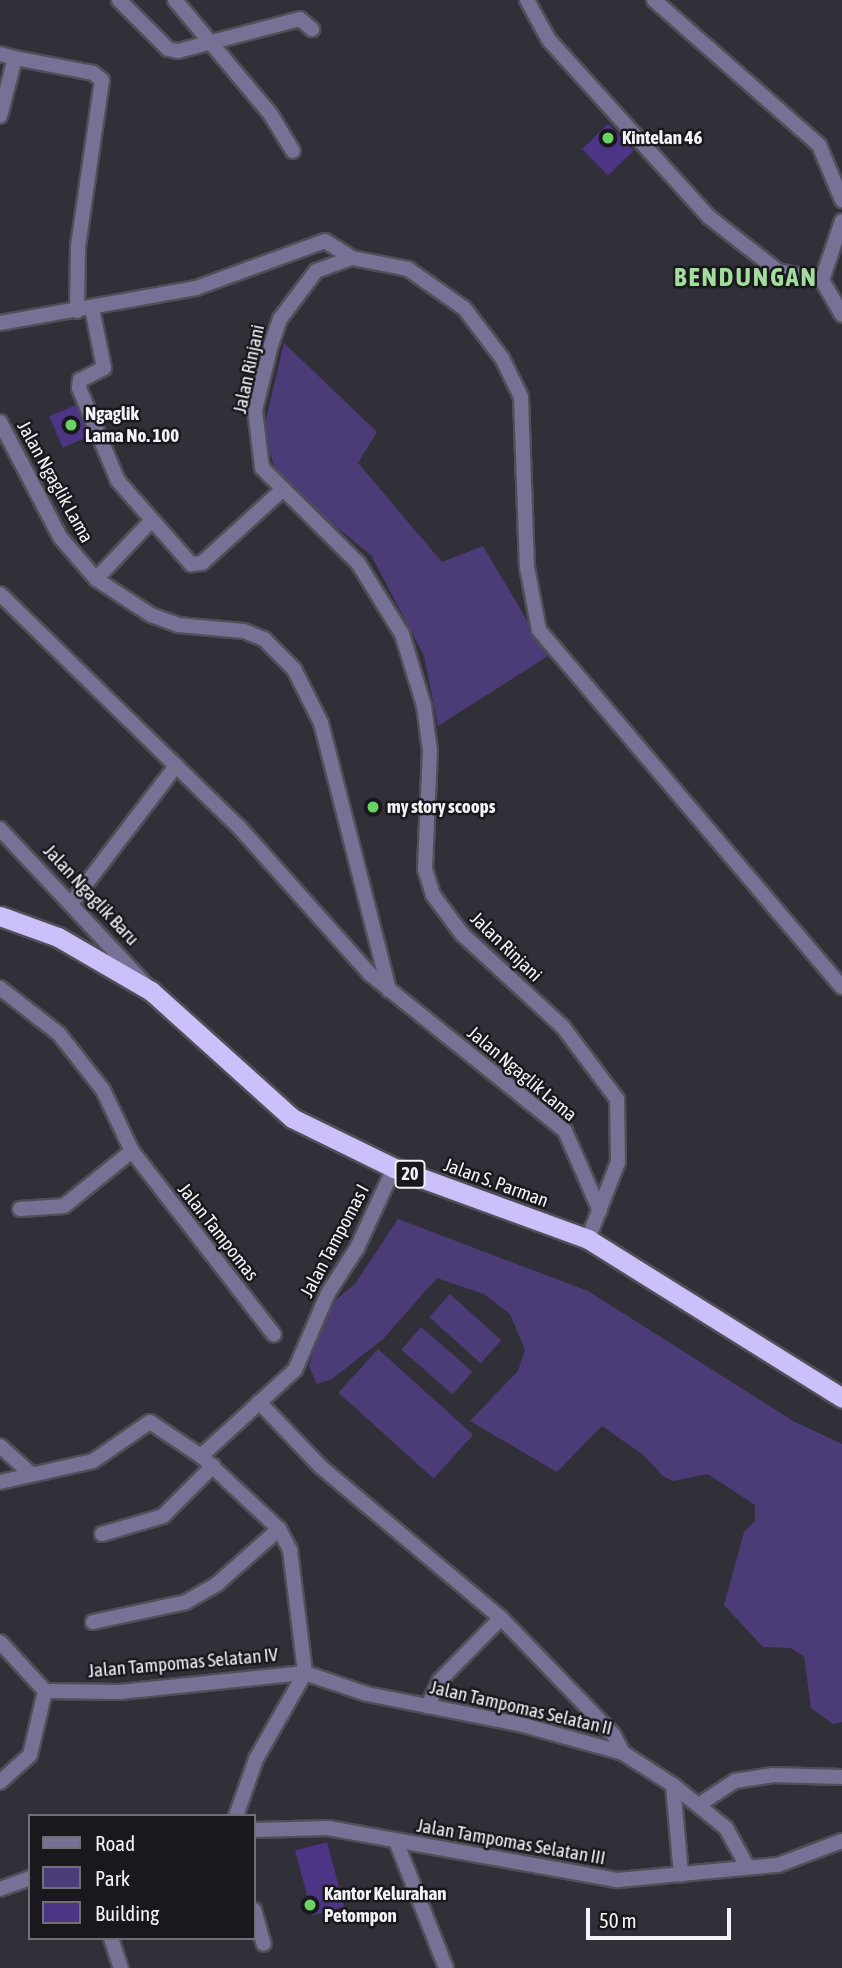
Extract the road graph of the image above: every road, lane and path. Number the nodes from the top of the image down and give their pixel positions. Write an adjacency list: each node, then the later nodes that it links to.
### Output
1 (119, 0): 6 (street)
2 (175, 0): 6 (street)
3 (527, 0): 15 (street)
4 (654, 0): 11 (street)
5 (312, 29): 6 (street)
6 (209, 46): 10 (street)
7 (0, 54): 8 (street)
8 (15, 58): 9 (street); 17 (street)
9 (0, 116)
10 (293, 151)
11 (842, 200)
12 (842, 221): 13 (street)
13 (840, 237): 15 (street)
14 (352, 258): 16 (street); 21 (street, Jalan Rinjani); 29 (street)
15 (822, 280): 18 (street)
16 (92, 308): 17 (street); 22 (street)
17 (77, 311): 19 (street)
18 (842, 315)
19 (0, 323)
20 (0, 422): 23 (street, Jalan Ngaglik Lama)
21 (281, 491): 22 (street); 36 (street, Jalan Rinjani)
22 (150, 522): 23 (street)
23 (96, 579): 31 (street, Jalan Ngaglik Lama)
24 (0, 594): 25 (street, Jalan Ngaglik Lama)
25 (176, 766): 27 (street); 31 (street, Jalan Ngaglik Lama)
26 (0, 829): 27 (street, Jalan Ngaglik Baru)
27 (74, 901): 32 (street, Jalan Ngaglik Baru)
28 (0, 916): 32 (highway, Jalan S. Parman / 20)
29 (842, 987)
30 (0, 988): 33 (street, Jalan Tampomas)
31 (389, 990): 36 (street, Jalan Ngaglik Lama)
32 (151, 991): 34 (highway, Jalan S. Parman / 20)
33 (132, 1152): 35 (street); 38 (street, Jalan Tampomas)
34 (394, 1168): 37 (highway, Jalan S. Parman / 20); 40 (street, Jalan Tampomas I)
35 (20, 1209)
36 (600, 1211): 37 (street, Jalan Rinjani)
37 (587, 1240): 39 (highway, Jalan S. Parman / 20)
38 (274, 1335)
39 (842, 1398)
40 (259, 1402): 42 (street, Jalan Tampomas I); 48 (street)
41 (0, 1446): 44 (street)
42 (201, 1456): 43 (street); 44 (street)
43 (214, 1466): 46 (street); 47 (street)
44 (30, 1473): 45 (street)
45 (0, 1482)
46 (279, 1529): 49 (street); 51 (street)
47 (102, 1534)
48 (501, 1618): 53 (street); 54 (street)
49 (93, 1622)
50 (0, 1642): 52 (street)
51 (305, 1673): 52 (street, Jalan Tampomas Selatan IV); 53 (street, Jalan Tampomas Selatan II); 59 (street)
52 (45, 1691): 56 (street)
53 (428, 1706): 54 (street, Jalan Tampomas Selatan II)
54 (623, 1753): 57 (street, Jalan Tampomas Selatan II)
55 (842, 1777): 58 (street)
56 (0, 1782)
57 (673, 1785): 58 (street, Jalan Tampomas Selatan II); 64 (street)
58 (700, 1804): 63 (street, Jalan Tampomas Selatan II)
59 (237, 1814)
60 (256, 1830): 62 (street, Jalan Tampomas Selatan III)
61 (842, 1841): 63 (street, Jalan Tampomas Selatan III)
62 (396, 1842): 64 (street, Jalan Tampomas Selatan III); 71 (street)
63 (747, 1866): 64 (street, Jalan Tampomas Selatan III)
64 (681, 1875)
65 (28, 1879): 66 (street)
66 (0, 1887)
67 (256, 1917): 69 (street)
68 (112, 1940): 70 (street)
69 (264, 1944)
70 (121, 1968)
71 (446, 1968)

